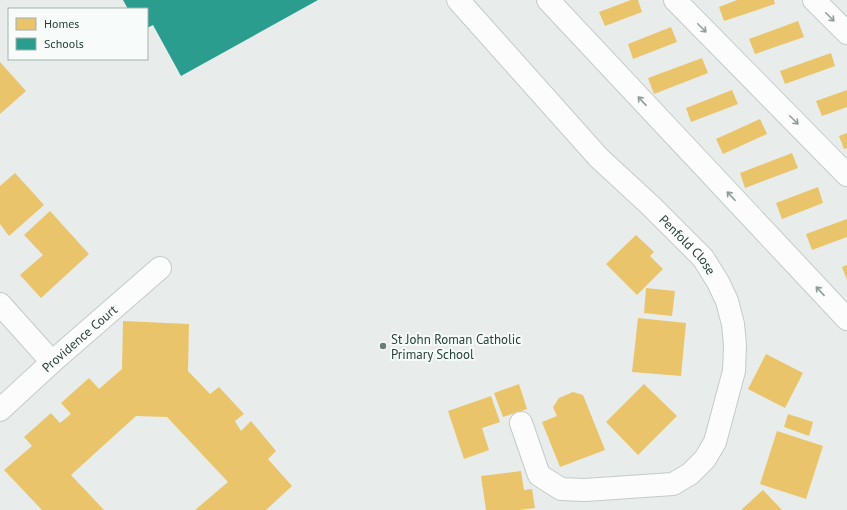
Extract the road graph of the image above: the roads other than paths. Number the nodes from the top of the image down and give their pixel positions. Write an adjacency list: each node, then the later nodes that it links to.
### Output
1 (458, 0): 12 (street, Penfold Close)
2 (548, 0): 9 (street, one-way to 2)
3 (675, 0): 6 (street, one-way to 6)
4 (814, 0): 5 (street, one-way to 5)
5 (847, 33)
6 (847, 175)
7 (160, 268): 10 (street, Providence Court)
8 (0, 304): 10 (street)
9 (847, 319)
10 (52, 362): 11 (street, Providence Court)
11 (0, 410)
12 (521, 423)

